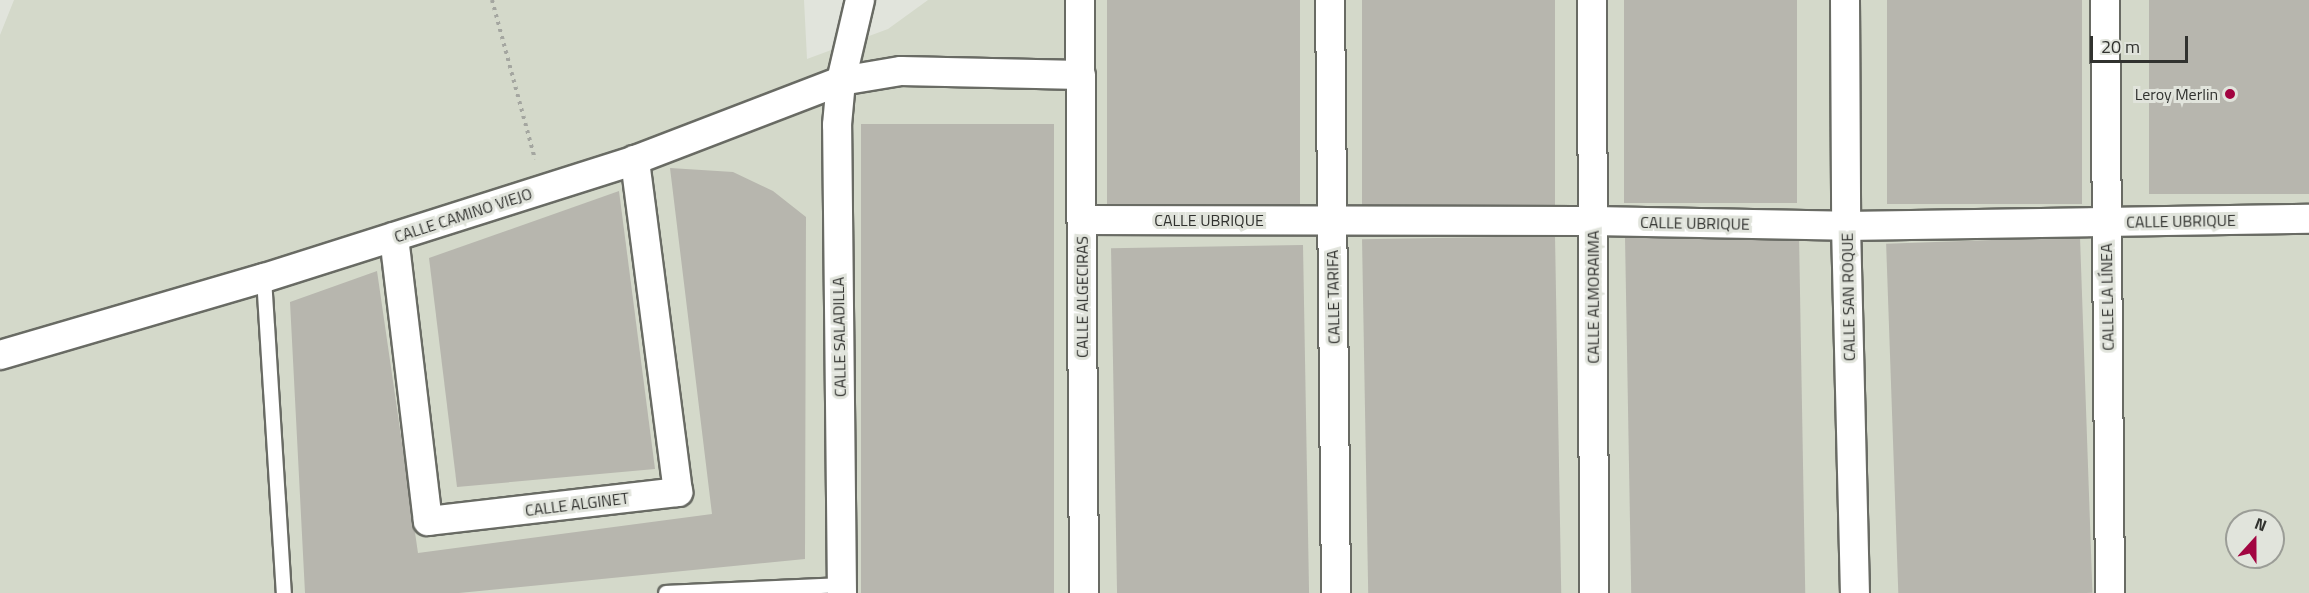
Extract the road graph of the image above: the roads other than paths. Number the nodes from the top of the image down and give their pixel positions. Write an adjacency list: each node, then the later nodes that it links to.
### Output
1 (860, 0): 8 (street)
2 (1080, 0): 7 (street, CALLE ALGECIRAS)
3 (1330, 0): 12 (street, CALLE TARIFA)
4 (1592, 0): 13 (street, CALLE ALMORAIMA)
5 (1845, 0): 15 (street, CALLE SAN ROQUE)
6 (2105, 0): 14 (street, CALLE LA LÍNEA)
7 (1081, 75): 8 (street, CALLE CAMINO VIEJO); 11 (street, CALLE ALGECIRAS)
8 (841, 81): 9 (street, CALLE CAMINO VIEJO); 19 (street, CALLE SALADILLA)
9 (635, 160): 16 (street, CALLE CAMINO VIEJO); 16 (street, CALLE ALGINET)
10 (2309, 219): 14 (street, CALLE UBRIQUE)
11 (1082, 220): 12 (street, CALLE UBRIQUE); 22 (street, CALLE ALGECIRAS)
12 (1332, 221): 13 (street, CALLE UBRIQUE); 23 (street, CALLE TARIFA)
13 (1593, 221): 15 (street, CALLE UBRIQUE); 24 (street, CALLE ALMORAIMA)
14 (2106, 222): 15 (street, CALLE UBRIQUE); 26 (street, CALLE LA LÍNEA)
15 (1846, 226): 25 (street, CALLE SAN ROQUE)
16 (394, 237): 17 (street, CALLE CAMINO VIEJO)
17 (264, 278): 18 (street, CALLE CAMINO VIEJO); 20 (lane)
18 (0, 355)
19 (842, 589): 21 (lane)
20 (284, 593)
21 (666, 593)
22 (1084, 593)
23 (1336, 593)
24 (1594, 593)
25 (1855, 593)
26 (2110, 593)

